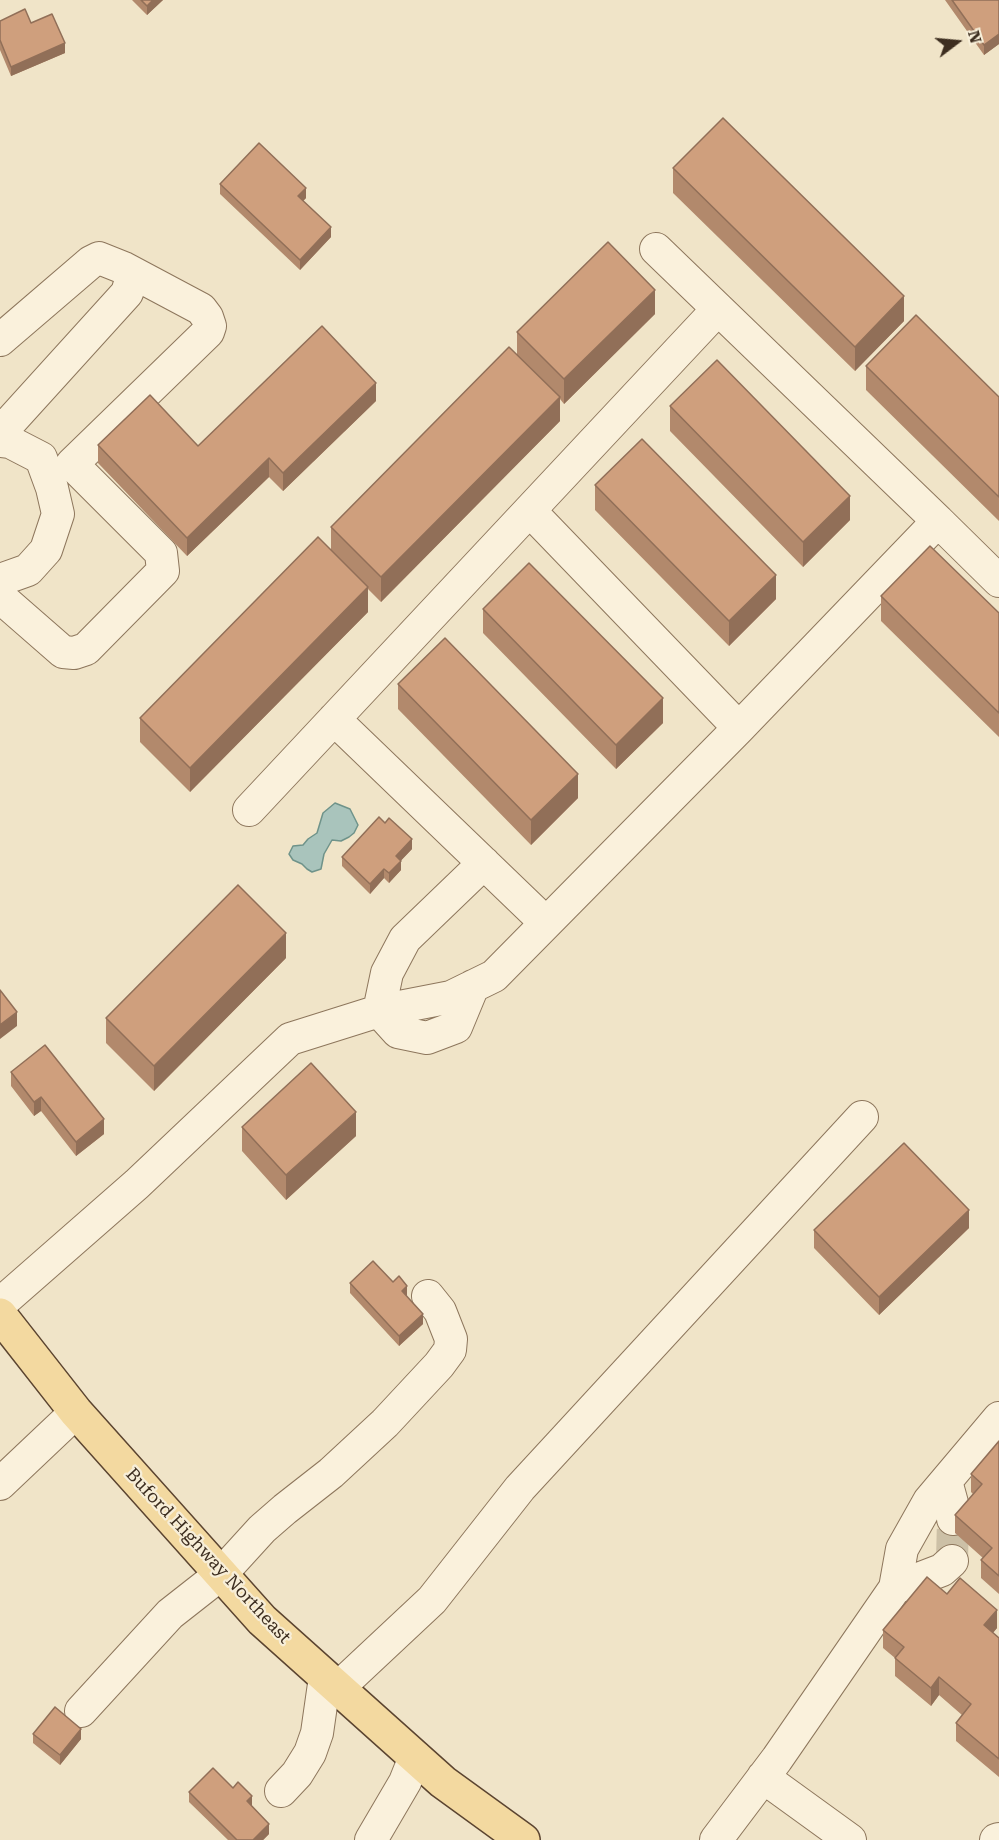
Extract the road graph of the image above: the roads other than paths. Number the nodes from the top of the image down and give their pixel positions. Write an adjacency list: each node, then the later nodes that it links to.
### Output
1 (657, 249): 3 (street)
2 (133, 273): 4 (street); 5 (street); 7 (street)
3 (718, 309): 8 (street); 9 (street)
4 (0, 340)
5 (0, 433)
6 (0, 441): 7 (street)
7 (60, 471): 10 (street); 12 (street)
8 (530, 511): 13 (street); 14 (street)
9 (938, 521): 11 (street); 14 (street)
10 (0, 580)
11 (999, 581)
12 (0, 597)
13 (334, 719): 15 (street); 16 (street)
14 (740, 728): 17 (street)
15 (249, 810)
16 (484, 863): 17 (street); 18 (street)
17 (546, 923): 18 (street)
18 (379, 1011): 21 (street)
19 (862, 1117): 31 (street)
20 (428, 1296): 29 (street)
21 (0, 1304)
22 (0, 1315): 23 (main road, Buford Highway Northeast)
23 (76, 1412): 26 (street); 29 (main road, Buford Highway Northeast)
24 (999, 1418): 25 (street)
25 (946, 1481): 27 (street); 30 (street)
26 (0, 1484)
27 (953, 1519)
28 (952, 1561): 30 (street)
29 (221, 1574): 31 (main road, Buford Highway Northeast); 32 (street)
30 (895, 1588): 34 (street)
31 (331, 1682): 33 (main road, Buford Highway Northeast); 35 (street)
32 (81, 1711)
33 (415, 1757): 36 (street); 37 (main road, Buford Highway Northeast)
34 (763, 1778): 38 (street); 39 (street)
35 (281, 1791)
36 (371, 1840)
37 (524, 1840)
38 (716, 1840)
39 (850, 1840)

